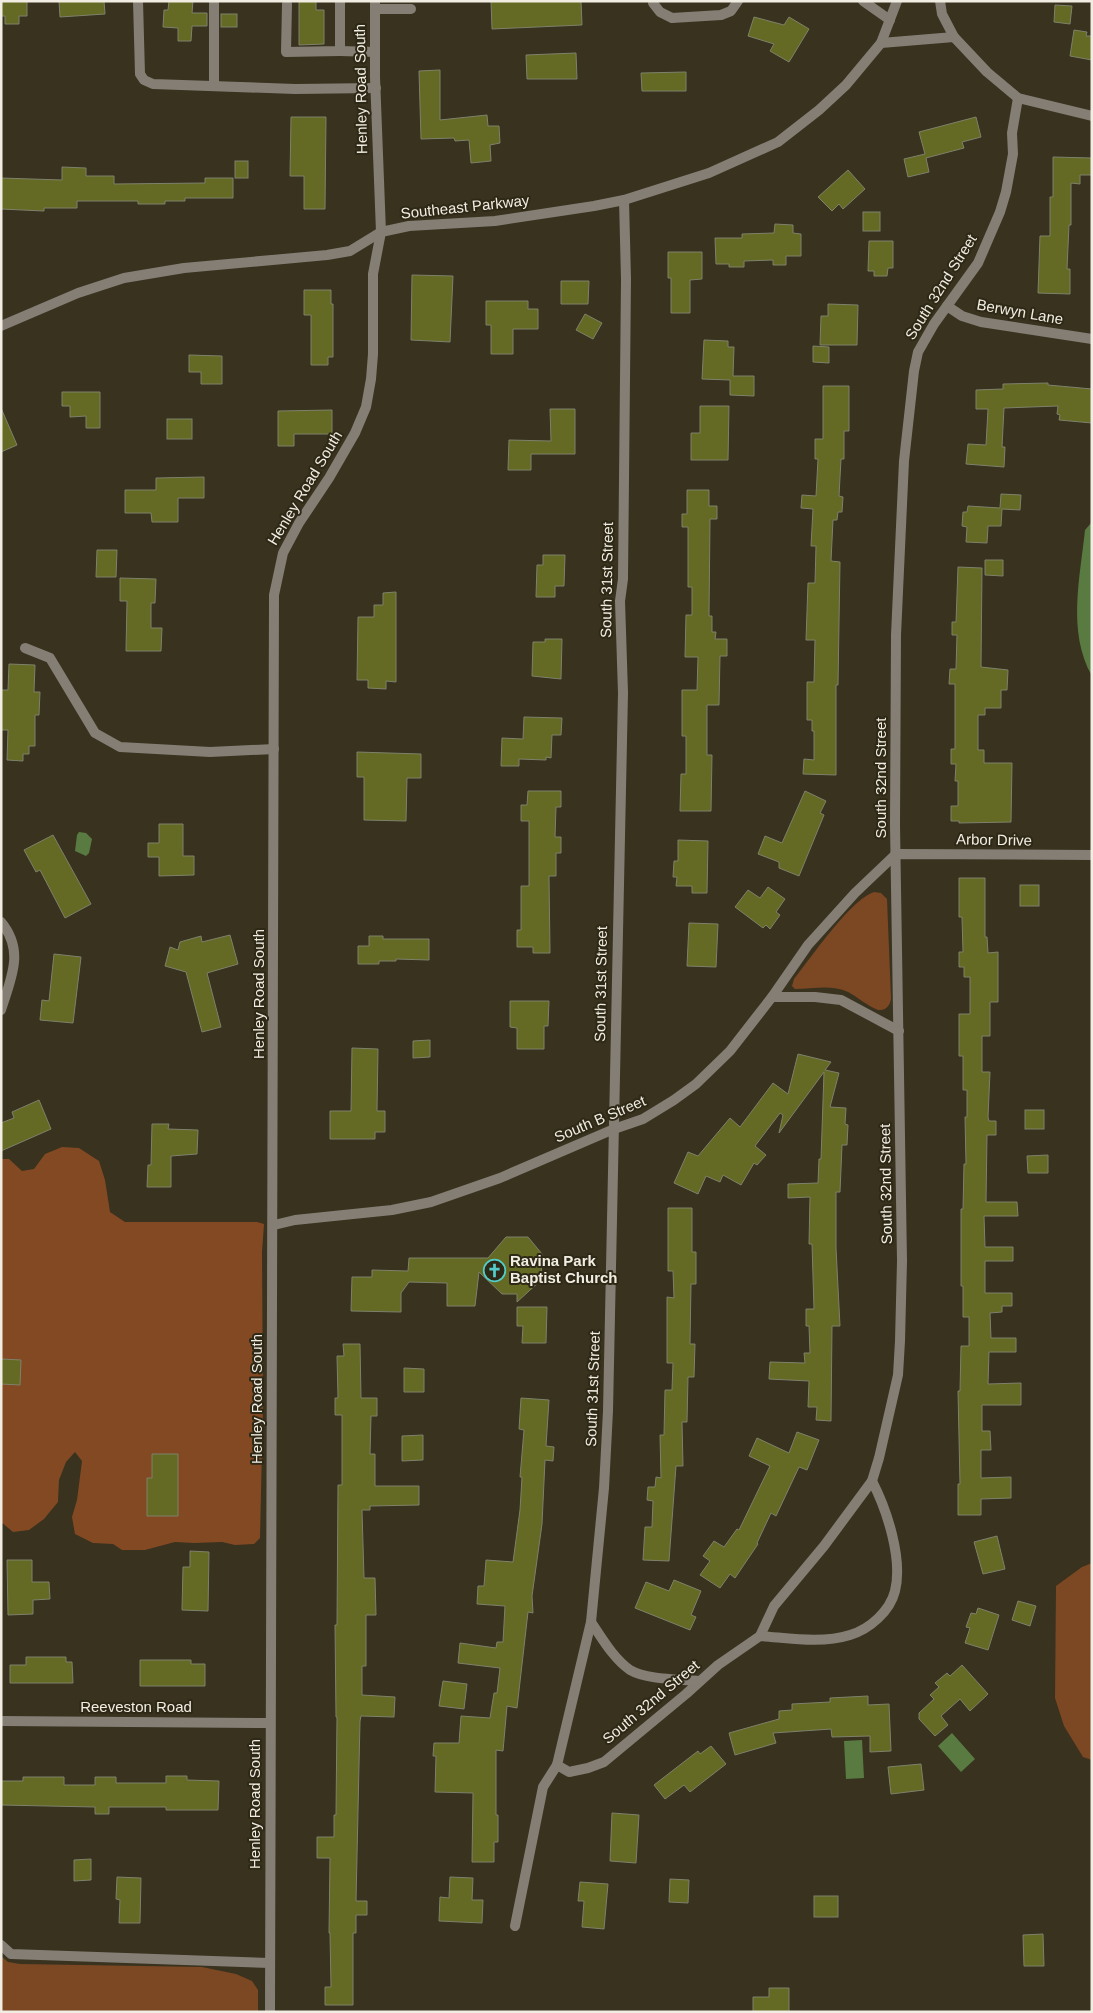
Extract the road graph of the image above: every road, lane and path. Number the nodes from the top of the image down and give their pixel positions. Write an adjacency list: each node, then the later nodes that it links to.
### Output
1 (138, 1): 17 (street)
2 (214, 1): 17 (street)
3 (340, 1): 15 (street)
4 (738, 1): 8 (street)
5 (863, 1): 12 (street)
6 (897, 1): 12 (street, Southeast Parkway)
7 (940, 1): 13 (street)
8 (653, 3)
9 (287, 4): 15 (street)
10 (375, 5): 11 (street); 16 (street, Henley Road South)
11 (411, 9)
12 (890, 20): 14 (street, Southeast Parkway)
13 (954, 37): 14 (street); 19 (street)
14 (881, 43): 21 (street, Southeast Parkway)
15 (340, 51): 16 (street)
16 (375, 52): 18 (street, Henley Road South)
17 (214, 86): 18 (street)
18 (376, 88): 22 (street, Henley Road South)
19 (1018, 98): 20 (street); 23 (street, South 32nd Street)
20 (1092, 116)
21 (624, 200): 22 (street, Southeast Parkway); 34 (street, South 31st Street)
22 (380, 232): 24 (street, Southeast Parkway); 27 (street, Henley Road South)
23 (947, 306): 25 (street, Berwyn Lane); 28 (street, South 32nd Street)
24 (1, 326)
25 (1092, 339)
26 (25, 648): 27 (street)
27 (274, 749): 35 (street, Henley Road South)
28 (896, 854): 29 (street, Arbor Drive); 31 (street, South B Street); 33 (street, South 32nd Street)
29 (1092, 855)
30 (1, 922): 32 (street)
31 (772, 997): 33 (street); 34 (street, South B Street)
32 (1, 1010)
33 (899, 1032): 36 (street, South 32nd Street)
34 (614, 1129): 35 (street, South B Street); 37 (street, South 31st Street)
35 (274, 1225): 41 (street, Henley Road South)
36 (872, 1481): 38 (street, South 32nd Street); 38 (street)
37 (591, 1622): 39 (street); 42 (street, South 31st Street)
38 (760, 1636): 39 (street, South 32nd Street)
39 (699, 1680): 42 (street, South 32nd Street)
40 (1, 1722): 41 (street, Reeveston Road)
41 (270, 1723): 45 (street, Henley Road South)
42 (557, 1765): 43 (street)
43 (516, 1926)
44 (1, 1945): 45 (street)
45 (270, 1963): 46 (street, Henley Road South)
46 (270, 2012)

